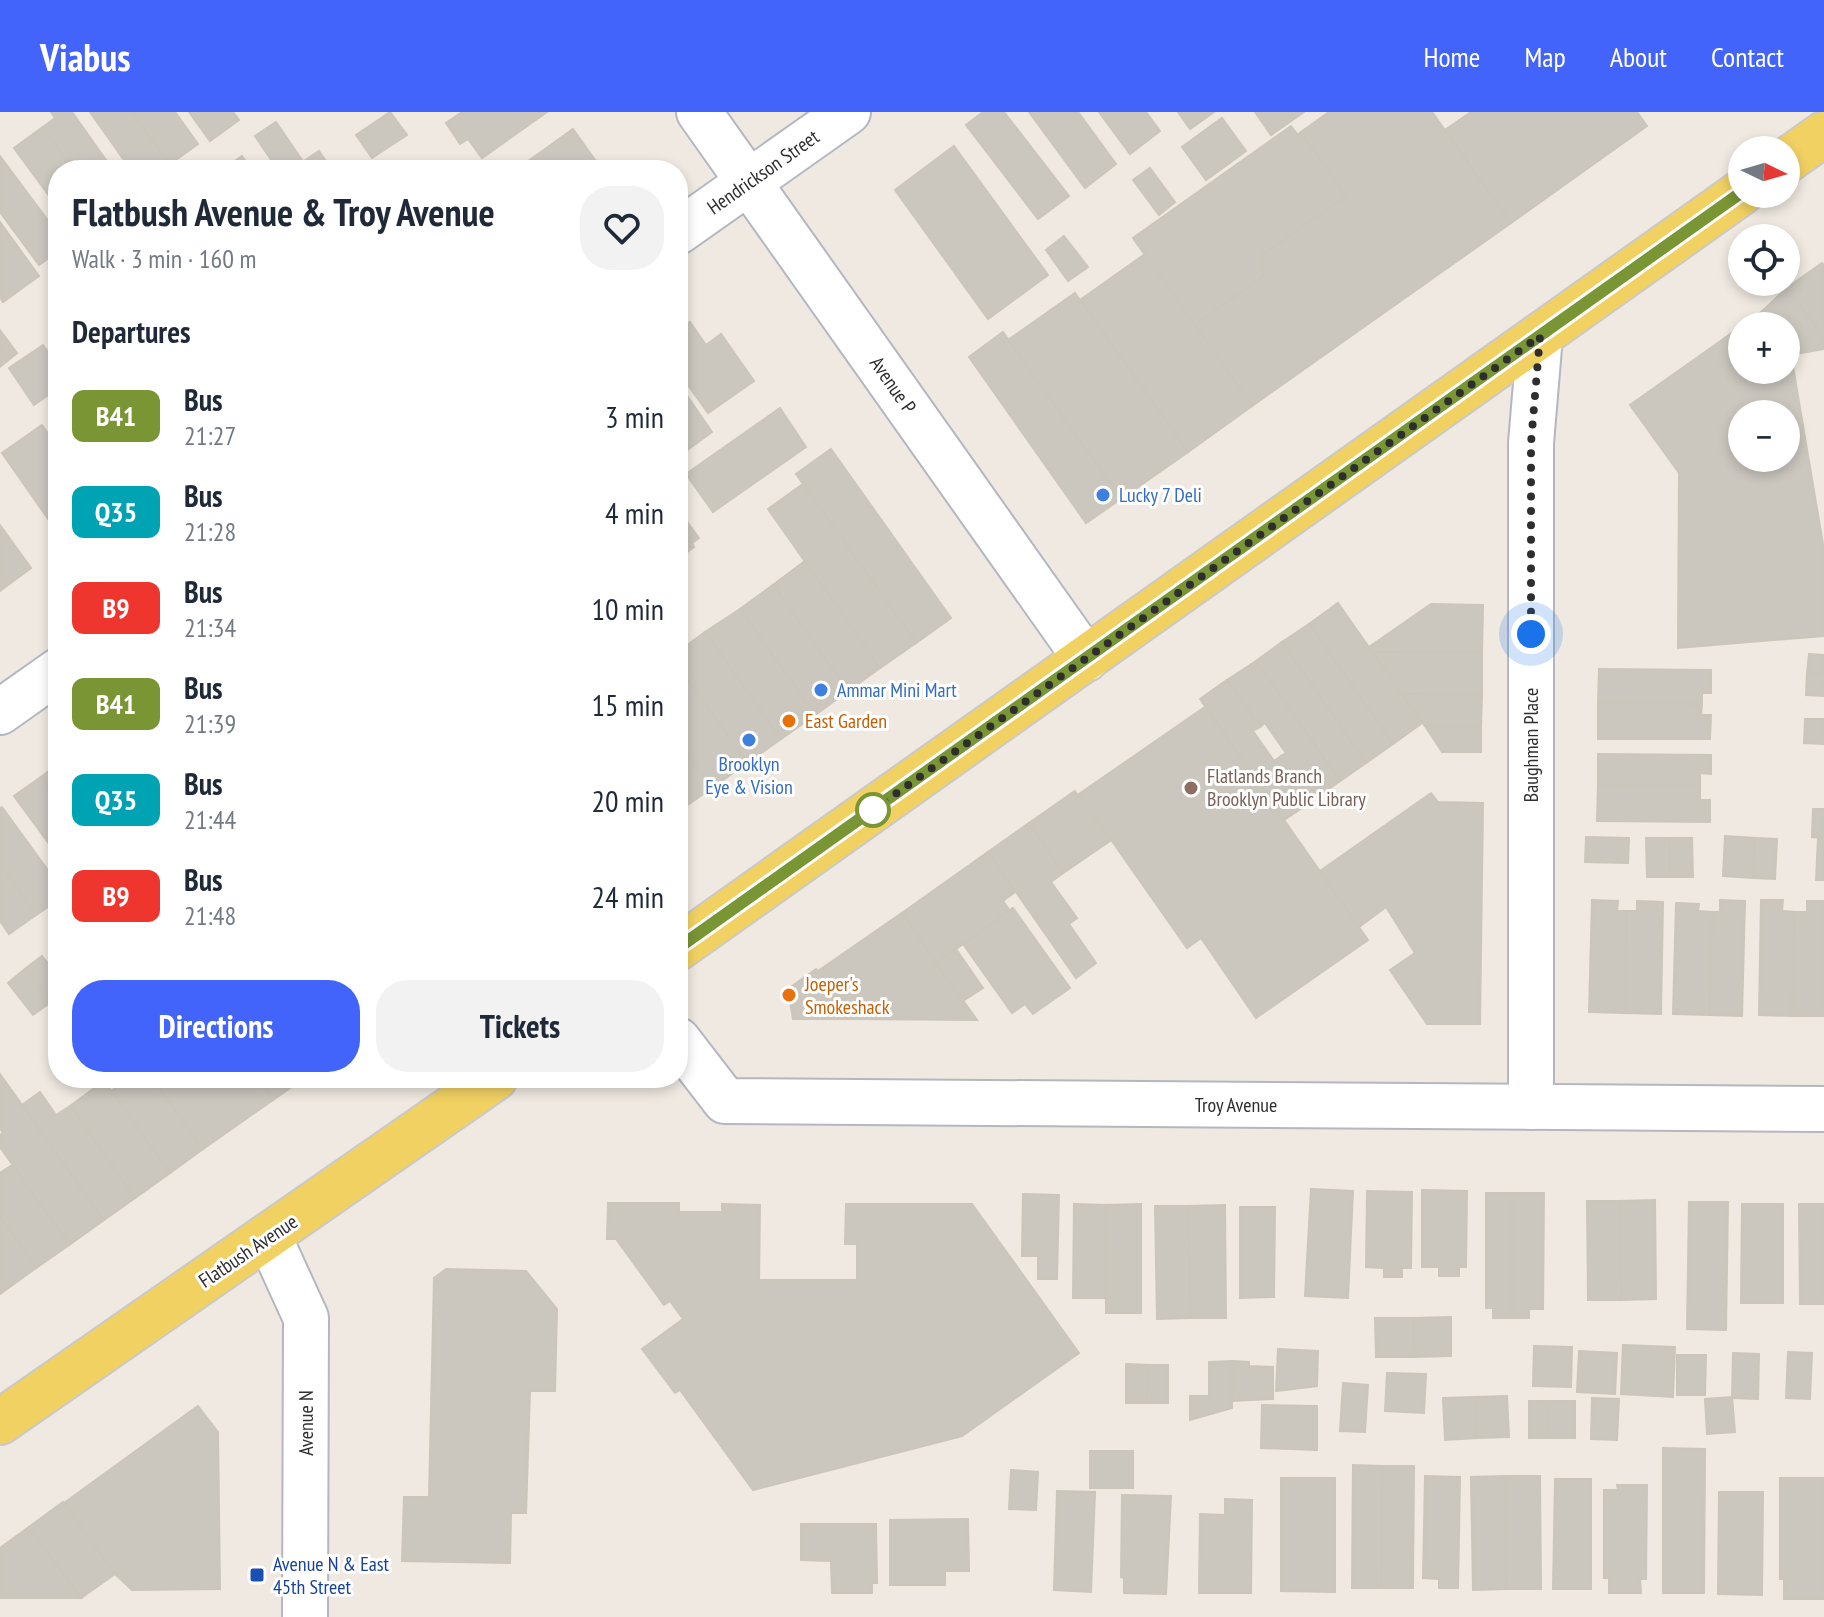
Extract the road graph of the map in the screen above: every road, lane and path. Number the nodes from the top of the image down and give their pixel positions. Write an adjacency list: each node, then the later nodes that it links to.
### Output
1 (699, 112): 5 (street, Avenue P)
2 (848, 112): 5 (street, Hendrickson Street)
3 (1824, 134): 4 (main road)
4 (1800, 151)
5 (749, 182): 7 (street, Hendrickson Street); 9 (street, Avenue P)
6 (1728, 202): 8 (main road)
7 (688, 225)
8 (1540, 336): 9 (main road); 15 (street, Baughman Place)
9 (1086, 659): 12 (main road)
10 (48, 678): 11 (street)
11 (0, 712)
12 (688, 941)
13 (688, 1053): 15 (street, Troy Avenue)
14 (481, 1088): 17 (main road, Flatbush Avenue)
15 (1531, 1107): 16 (street, Troy Avenue)
16 (1824, 1109)
17 (269, 1237): 18 (main road, Flatbush Avenue); 19 (street, Avenue N)
18 (0, 1422)
19 (305, 1617)

